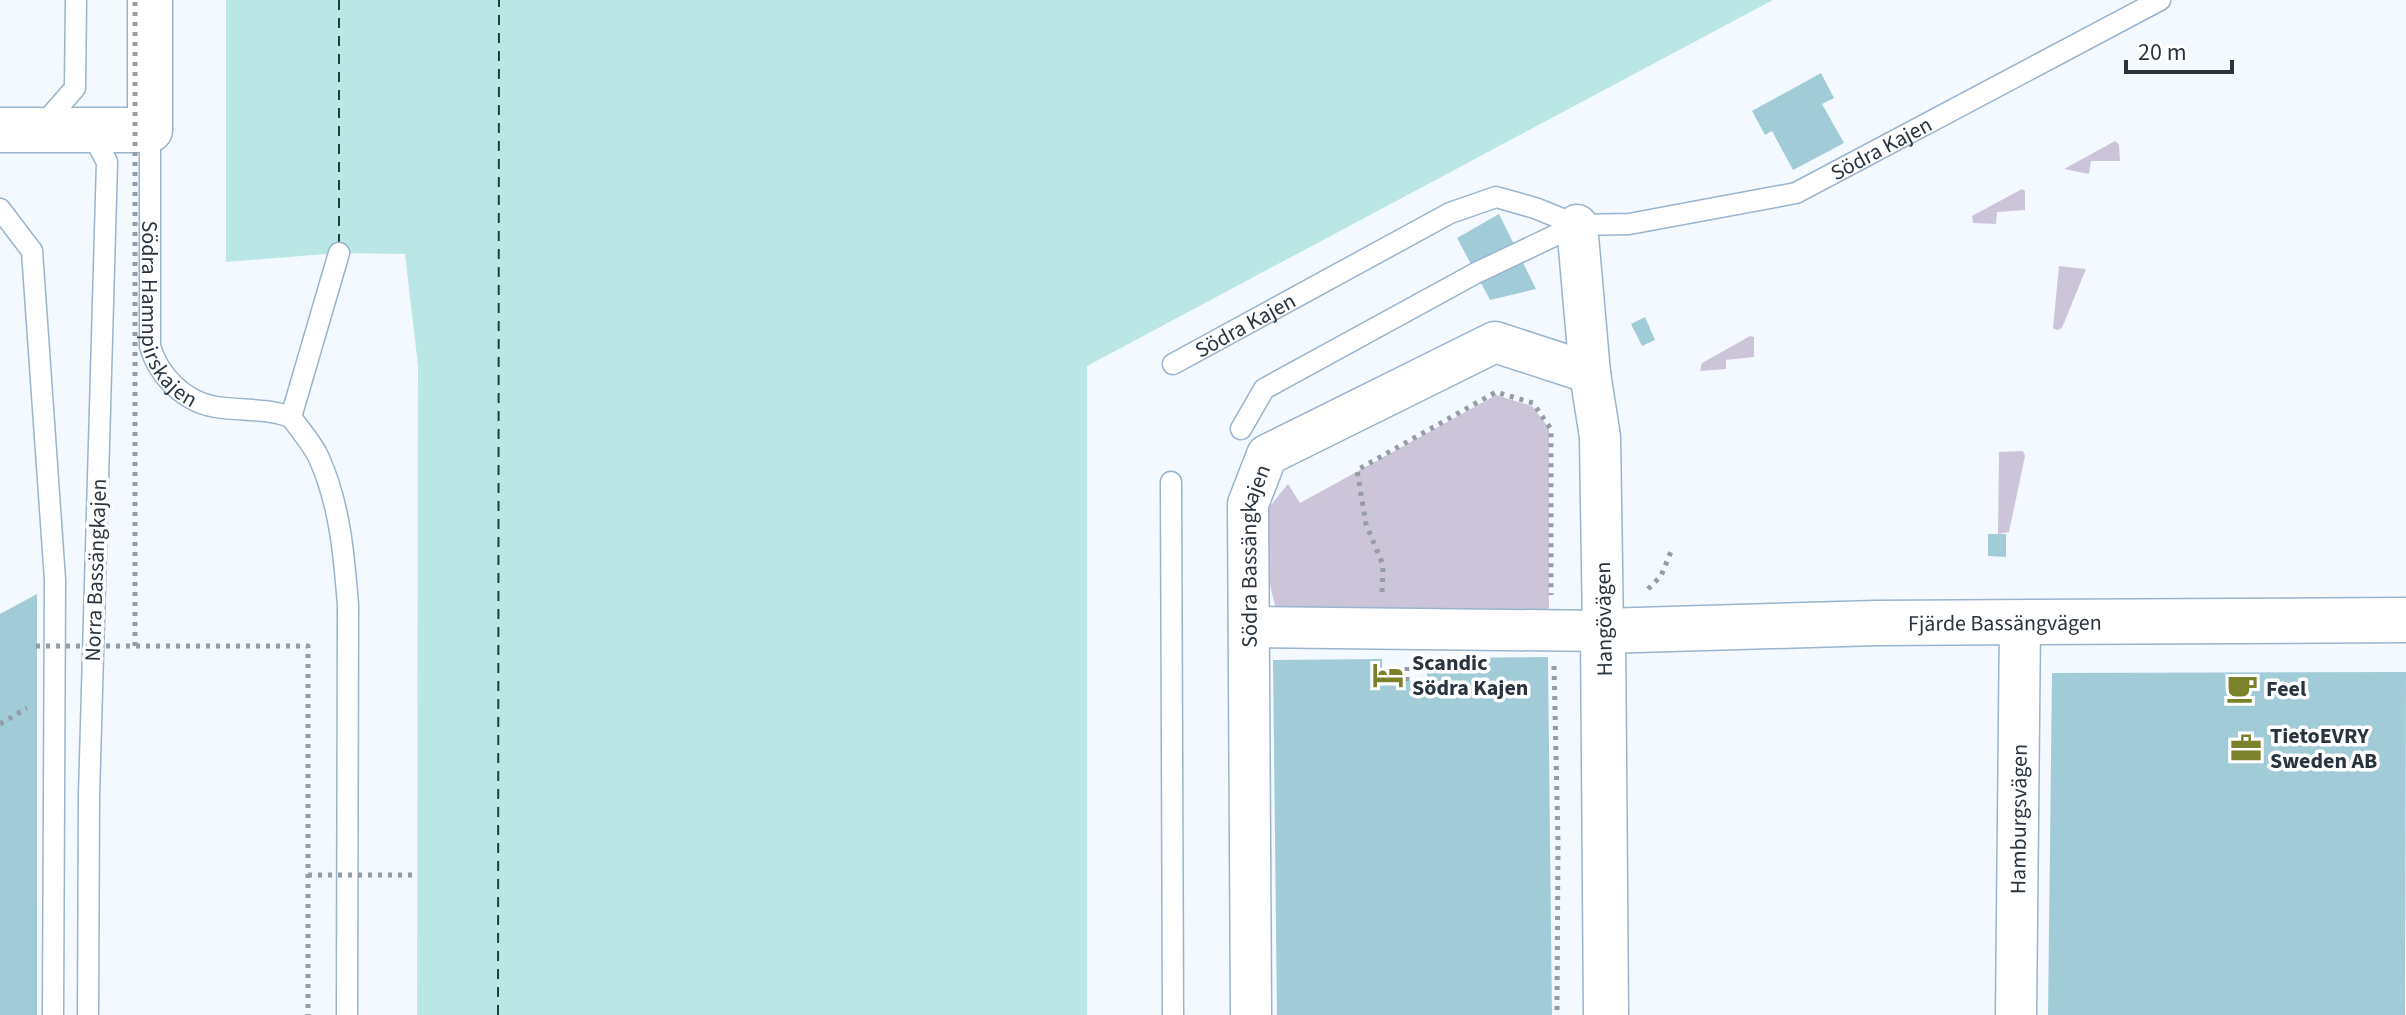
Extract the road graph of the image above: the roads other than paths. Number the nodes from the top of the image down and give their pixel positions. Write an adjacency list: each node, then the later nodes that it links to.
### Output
1 (76, 0): 4 (lane)
2 (150, 0): 6 (street, Södra Hamnpirskajen)
3 (2160, 0): 8 (lane, Södra Kajen)
4 (19, 130): 5 (street)
5 (90, 130): 6 (street); 22 (lane, Norra Bassängkajen)
6 (150, 130): 12 (lane, Södra Hamnpirskajen)
7 (0, 209): 19 (lane)
8 (1577, 225): 10 (lane, Södra Kajen); 11 (street, Hangövägen); 13 (lane, Södra Kajen)
9 (339, 253): 12 (lane)
10 (1173, 364)
11 (1590, 373): 17 (street, Södra Bassängkajen); 18 (street, Hangövägen)
12 (291, 417): 23 (lane)
13 (1241, 429)
14 (1171, 482): 24 (lane)
15 (2406, 620): 16 (street, Fjärde Bassängvägen)
16 (2020, 622): 18 (street, Fjärde Bassängvägen); 27 (street, Hamburgsvägen)
17 (1249, 627): 18 (street); 25 (street, Södra Bassängkajen)
18 (1603, 631): 26 (street, Hangövägen)
19 (53, 835): 20 (lane); 21 (lane)
20 (36, 850)
21 (53, 1015)
22 (88, 1015)
23 (347, 1015)
24 (1173, 1015)
25 (1251, 1015)
26 (1606, 1015)
27 (2016, 1015)

